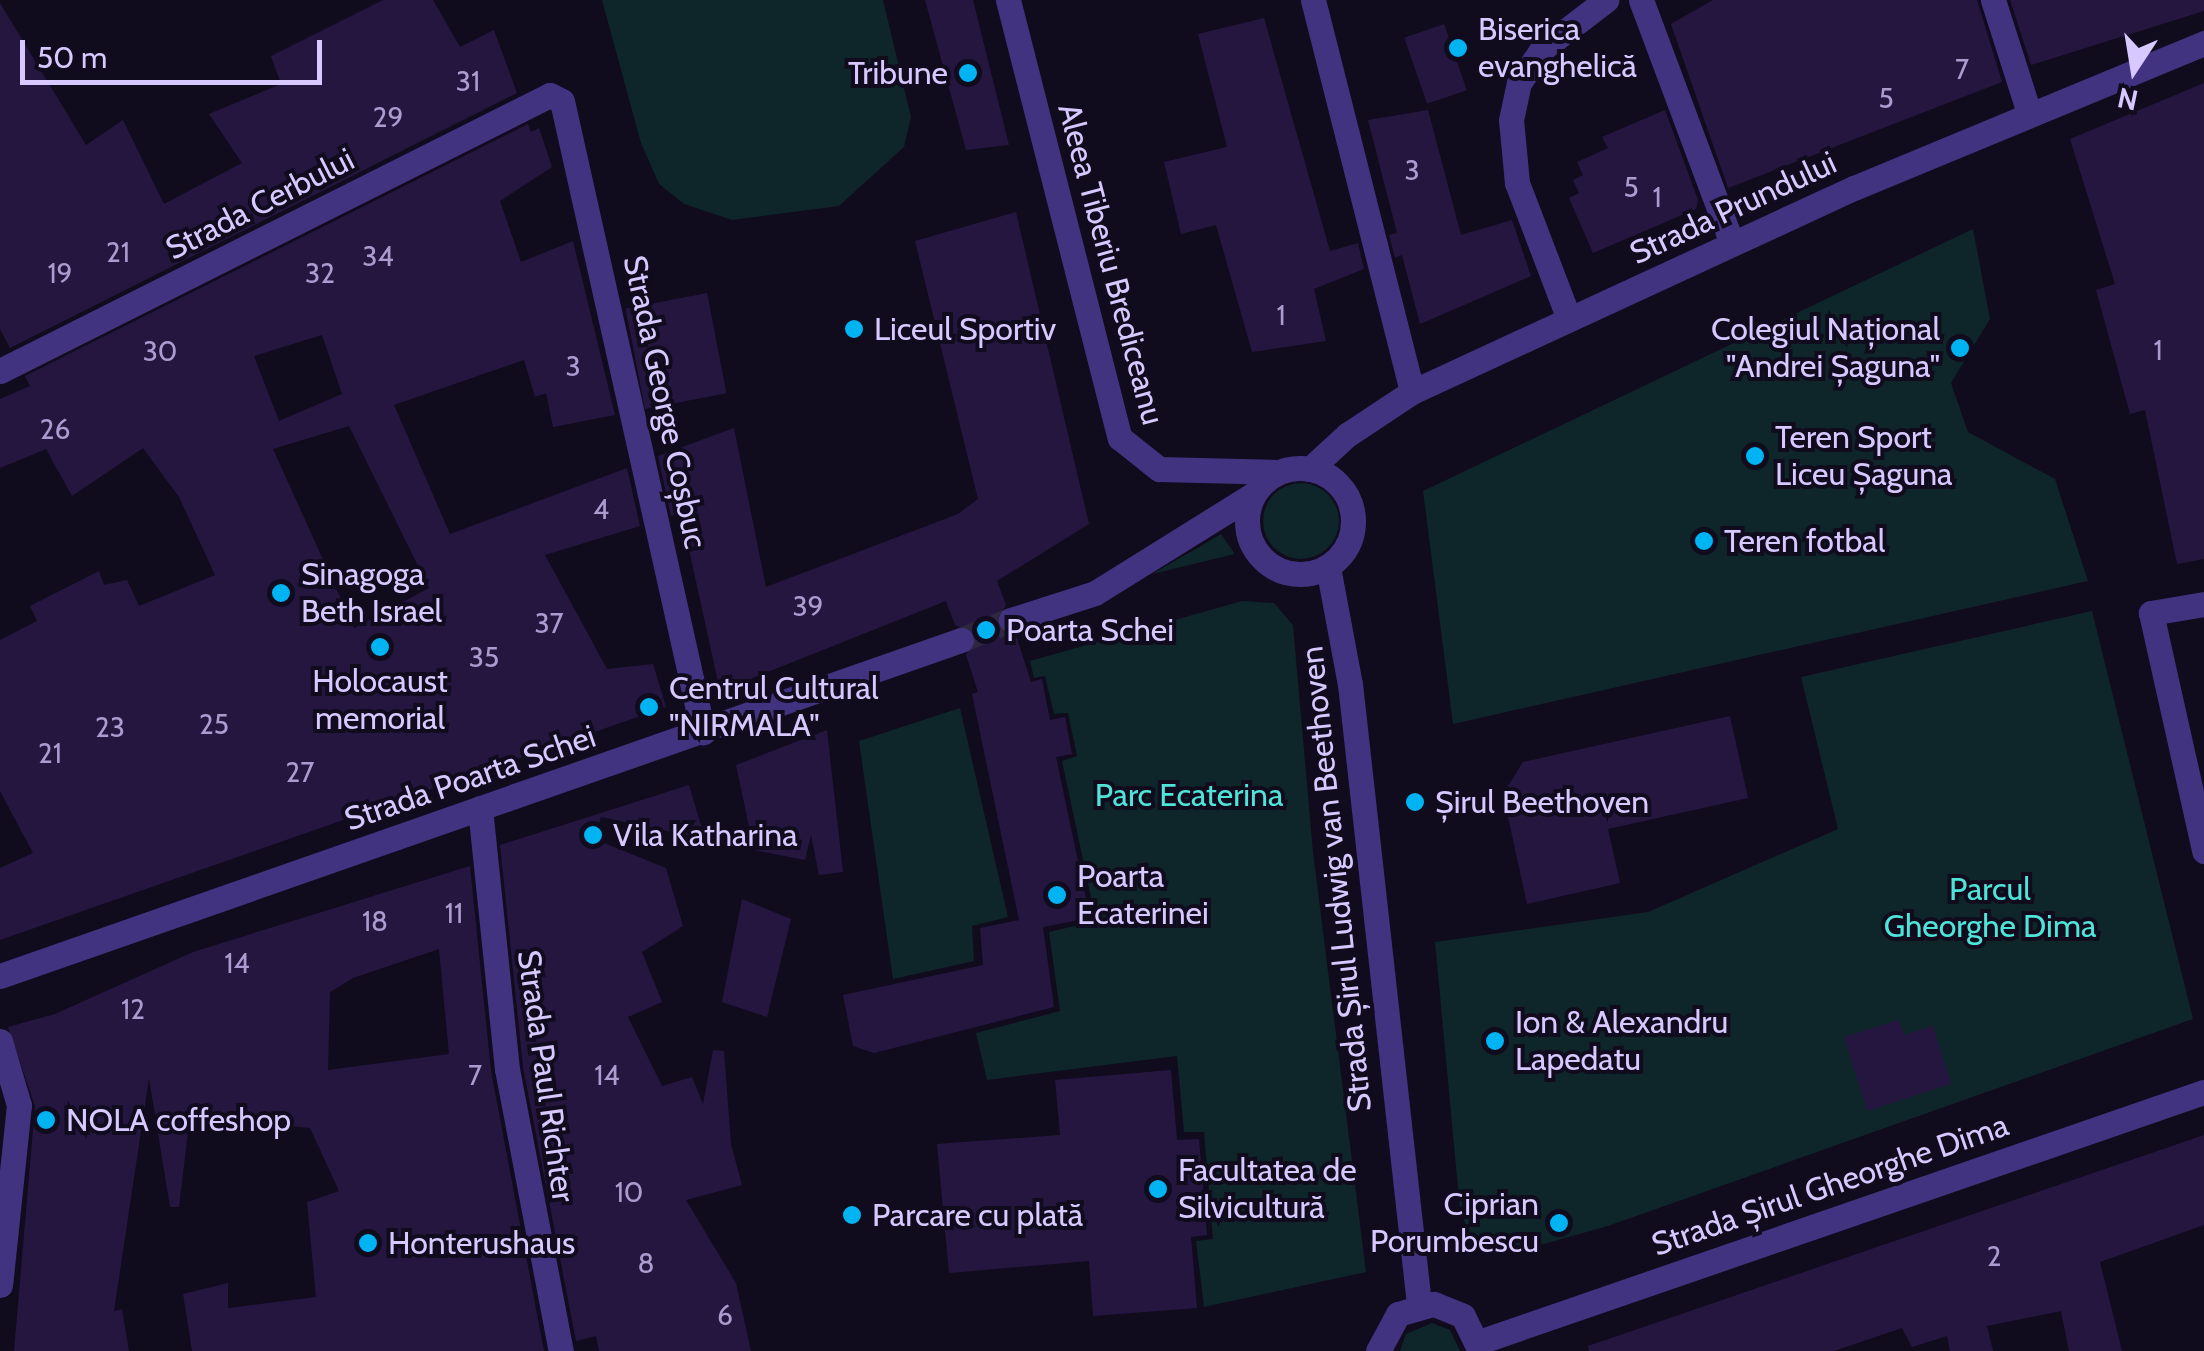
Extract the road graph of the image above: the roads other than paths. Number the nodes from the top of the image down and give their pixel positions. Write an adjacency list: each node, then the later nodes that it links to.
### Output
1 (1008, 0): 14 (street, Aleea Tiberiu Brediceanu)
2 (1312, 0): 12 (street)
3 (1606, 0): 10 (street)
4 (1641, 0): 9 (street)
5 (1992, 0): 8 (street)
6 (2204, 42): 8 (street, Strada Prundului)
7 (550, 95): 11 (street, Strada Cerbului); 20 (street, Strada George Coșbuc)
8 (2028, 113): 9 (street, Strada Prundului)
9 (1732, 244): 10 (street, Strada Prundului)
10 (1569, 320): 12 (street, Strada Prundului)
11 (0, 370)
12 (1412, 392): 13 (street, Strada Prundului)
13 (1310, 469): 14 (street); 16 (street)
14 (1278, 472): 15 (street)
15 (1254, 494): 16 (street); 18 (street)
16 (1328, 567): 27 (street, Strada Șirul Ludwig van Beethoven)
17 (2204, 604): 22 (street)
18 (1011, 620)
19 (960, 640): 20 (street, Strada Poarta Schei)
20 (703, 732): 21 (street, Strada Poarta Schei)
21 (480, 808): 23 (street, Strada Poarta Schei); 29 (street, Strada Paul Richter)
22 (2204, 851)
23 (0, 976)
24 (0, 1042): 26 (street)
25 (2204, 1092): 28 (street, Strada Șirul Gheorghe Dima)
26 (0, 1285)
27 (1419, 1304): 28 (street); 30 (street)
28 (1479, 1347)
29 (561, 1351)
30 (1378, 1351)

